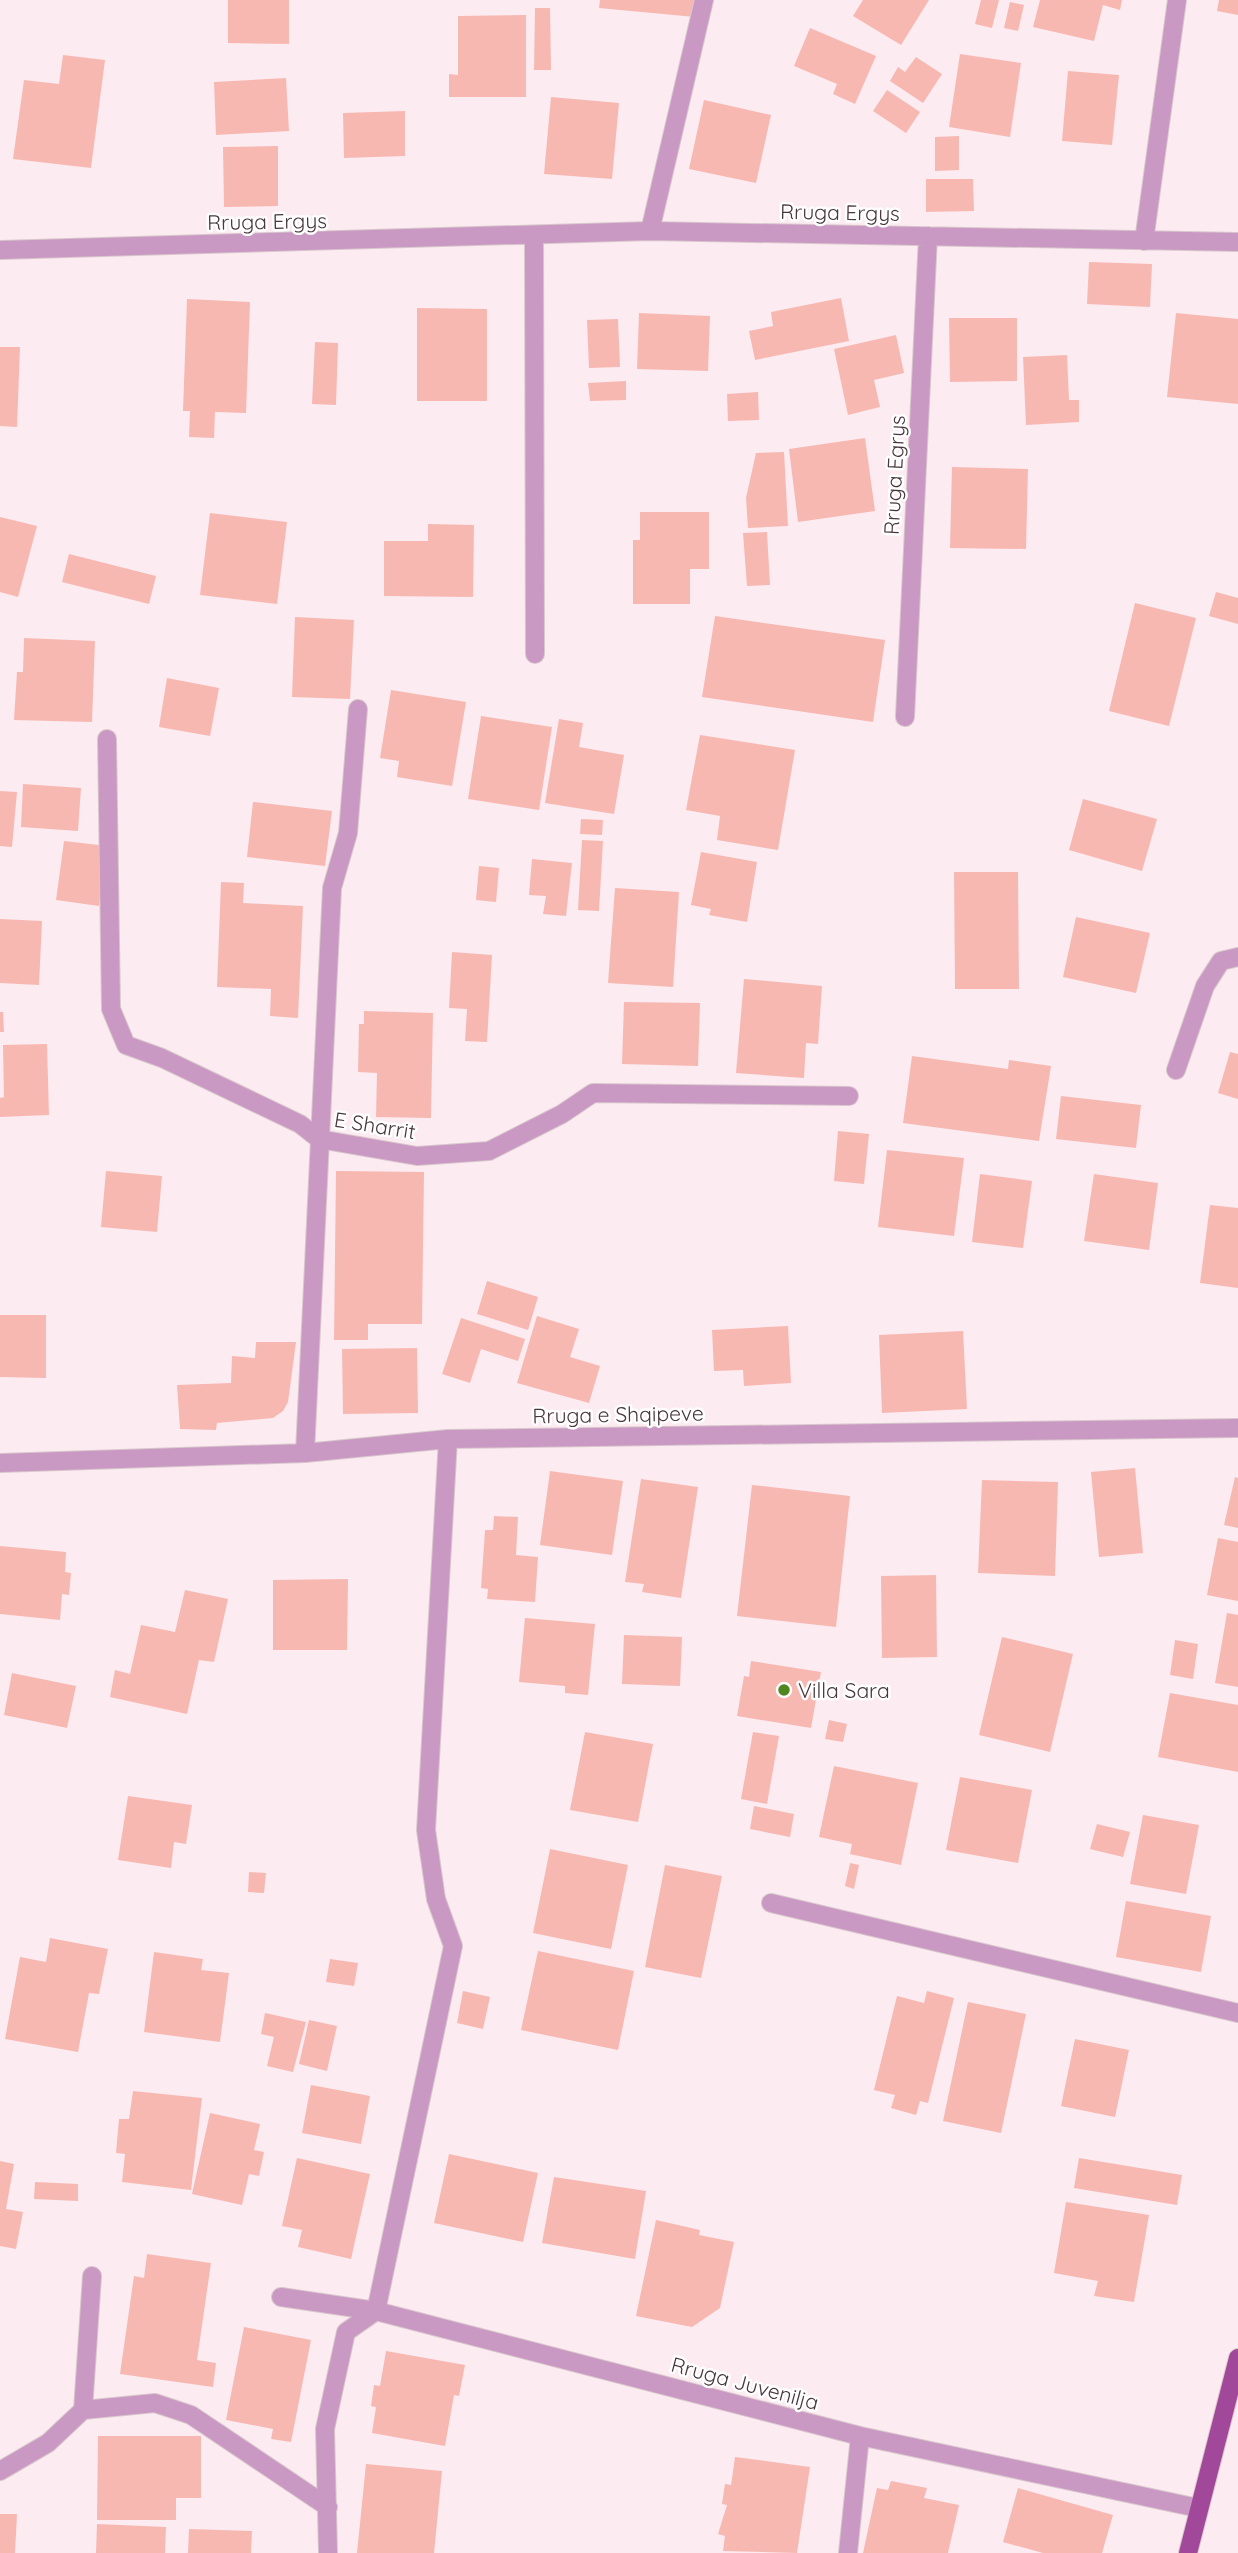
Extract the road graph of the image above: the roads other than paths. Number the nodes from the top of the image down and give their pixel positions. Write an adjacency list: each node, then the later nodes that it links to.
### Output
1 (705, 0): 3 (street)
2 (1177, 0): 6 (street)
3 (650, 231): 4 (street, Rruga Ergys); 5 (street, Rruga Ergys)
4 (534, 236): 8 (street, Rruga Ergys); 9 (street)
5 (928, 236): 6 (street, Rruga Ergys); 11 (street, Rruga Egrys)
6 (1144, 241): 7 (street, Rruga Ergys)
7 (1238, 243)
8 (0, 250)
9 (535, 654)
10 (358, 709): 16 (street)
11 (905, 717)
12 (107, 738): 16 (street, E Sharrit)
13 (1238, 957): 14 (street)
14 (1176, 1070)
15 (849, 1096): 16 (street, E Sharrit)
16 (319, 1139): 19 (street)
17 (1238, 1428): 18 (street, Rruga e Shqipeve)
18 (448, 1439): 19 (street, Rruga e Shqipeve); 25 (street)
19 (305, 1453): 20 (street, Rruga e Shqipeve)
20 (0, 1464)
21 (771, 1903): 22 (street)
22 (1238, 2012)
23 (93, 2276): 27 (street)
24 (281, 2297): 25 (street, Rruga Juvenilja)
25 (376, 2311): 28 (street, Rruga Juvenilja); 30 (street)
26 (1238, 2358): 31 (main road)
27 (83, 2410): 29 (street); 30 (street)
28 (860, 2436): 31 (street, Rruga Juvenilja); 33 (street)
29 (0, 2471)
30 (328, 2507): 32 (street)
31 (1198, 2508): 34 (main road)
32 (328, 2553)
33 (848, 2553)
34 (1188, 2553)

